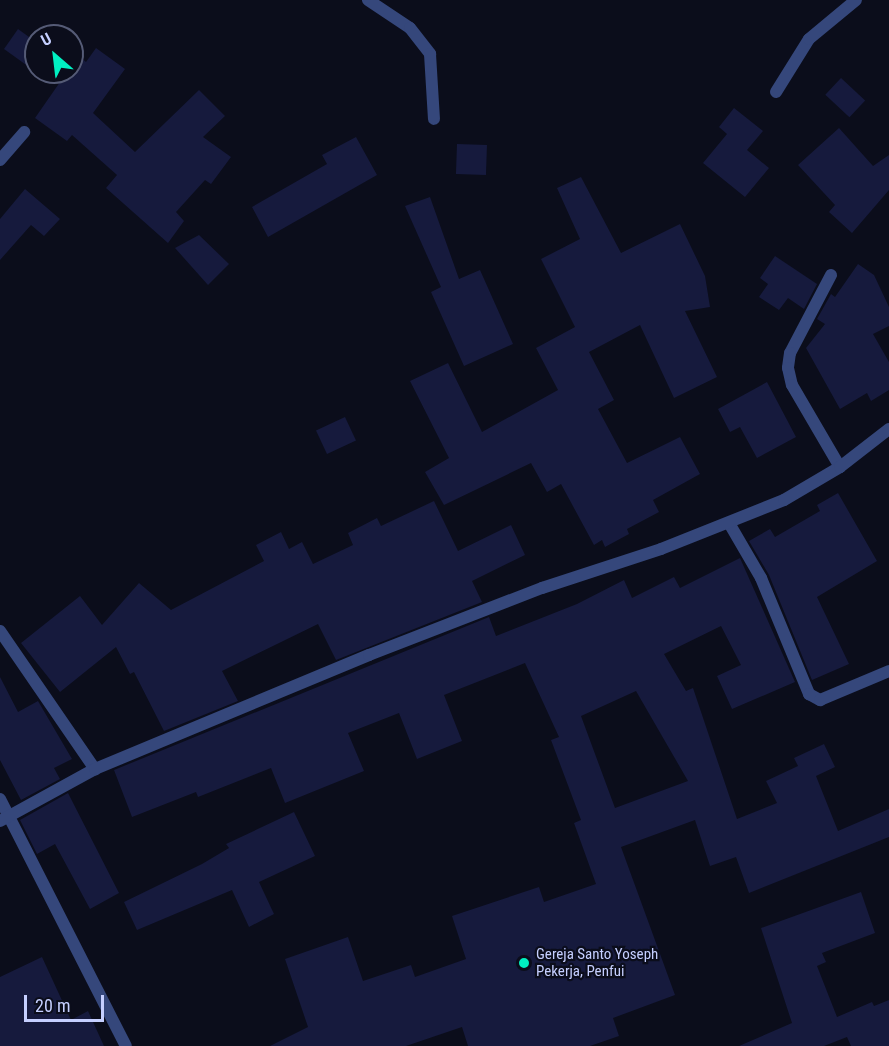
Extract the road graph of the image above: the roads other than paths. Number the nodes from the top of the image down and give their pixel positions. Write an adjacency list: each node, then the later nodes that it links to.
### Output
1 (368, 0): 4 (street)
2 (856, 0): 3 (street)
3 (776, 92)
4 (434, 119)
5 (24, 132): 6 (street)
6 (0, 160)
7 (831, 275): 9 (street)
8 (889, 429): 9 (street)
9 (840, 467): 10 (street)
10 (729, 523): 12 (street); 13 (street)
11 (0, 631): 13 (street)
12 (889, 671)
13 (95, 769): 15 (street)
14 (0, 799): 15 (street)
15 (5, 818): 16 (street)
16 (126, 1046)

